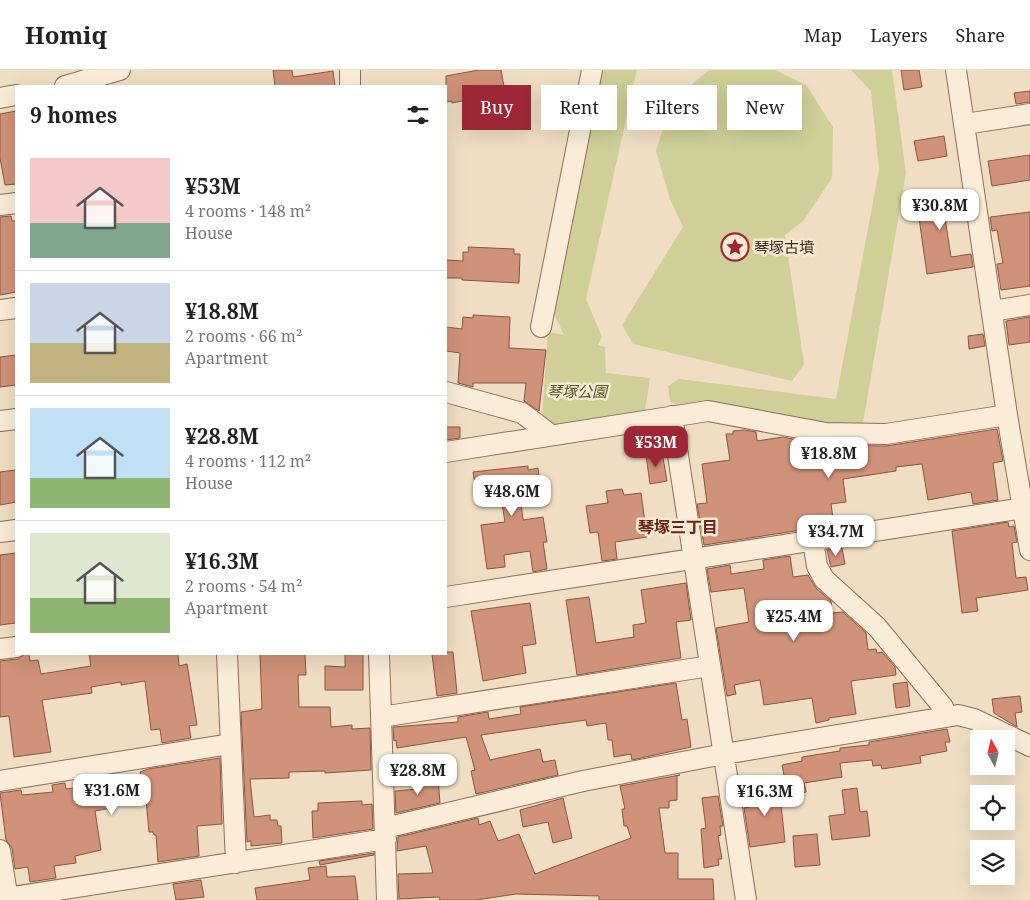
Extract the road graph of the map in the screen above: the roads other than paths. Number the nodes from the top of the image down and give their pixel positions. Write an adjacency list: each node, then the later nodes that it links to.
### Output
1 (120, 70): 5 (street)
2 (350, 70): 6 (street)
3 (592, 70): 17 (street)
4 (956, 70): 10 (street)
5 (68, 85)
6 (350, 85)
7 (15, 95): 8 (street)
8 (0, 98)
9 (1030, 114): 10 (street)
10 (965, 124): 16 (street)
11 (15, 203): 12 (street)
12 (0, 206)
13 (1030, 305): 16 (street)
14 (15, 308): 15 (street)
15 (0, 310)
16 (992, 311): 19 (street)
17 (542, 327)
18 (447, 392): 23 (street)
19 (1007, 415): 20 (street); 25 (street)
20 (672, 416): 23 (street); 30 (street)
21 (15, 419): 22 (street)
22 (0, 421)
23 (551, 435): 24 (street)
24 (447, 452)
25 (1027, 508): 28 (street); 29 (street)
26 (15, 530): 27 (street)
27 (0, 532)
28 (813, 541): 30 (street); 38 (street)
29 (1030, 550)
30 (693, 560): 31 (street); 36 (street)
31 (447, 597)
32 (15, 647): 33 (street)
33 (0, 649)
34 (227, 655): 39 (street)
35 (379, 655): 37 (street)
36 (710, 666): 37 (street); 41 (street)
37 (381, 717): 43 (street)
38 (946, 717): 40 (street); 41 (street)
39 (230, 744): 42 (street); 45 (street)
40 (1030, 746)
41 (724, 754): 43 (street); 48 (street)
42 (0, 780)
43 (385, 833): 45 (street); 47 (street)
44 (0, 850): 46 (street)
45 (236, 863): 46 (street)
46 (5, 899)
47 (387, 900)
48 (746, 900)

